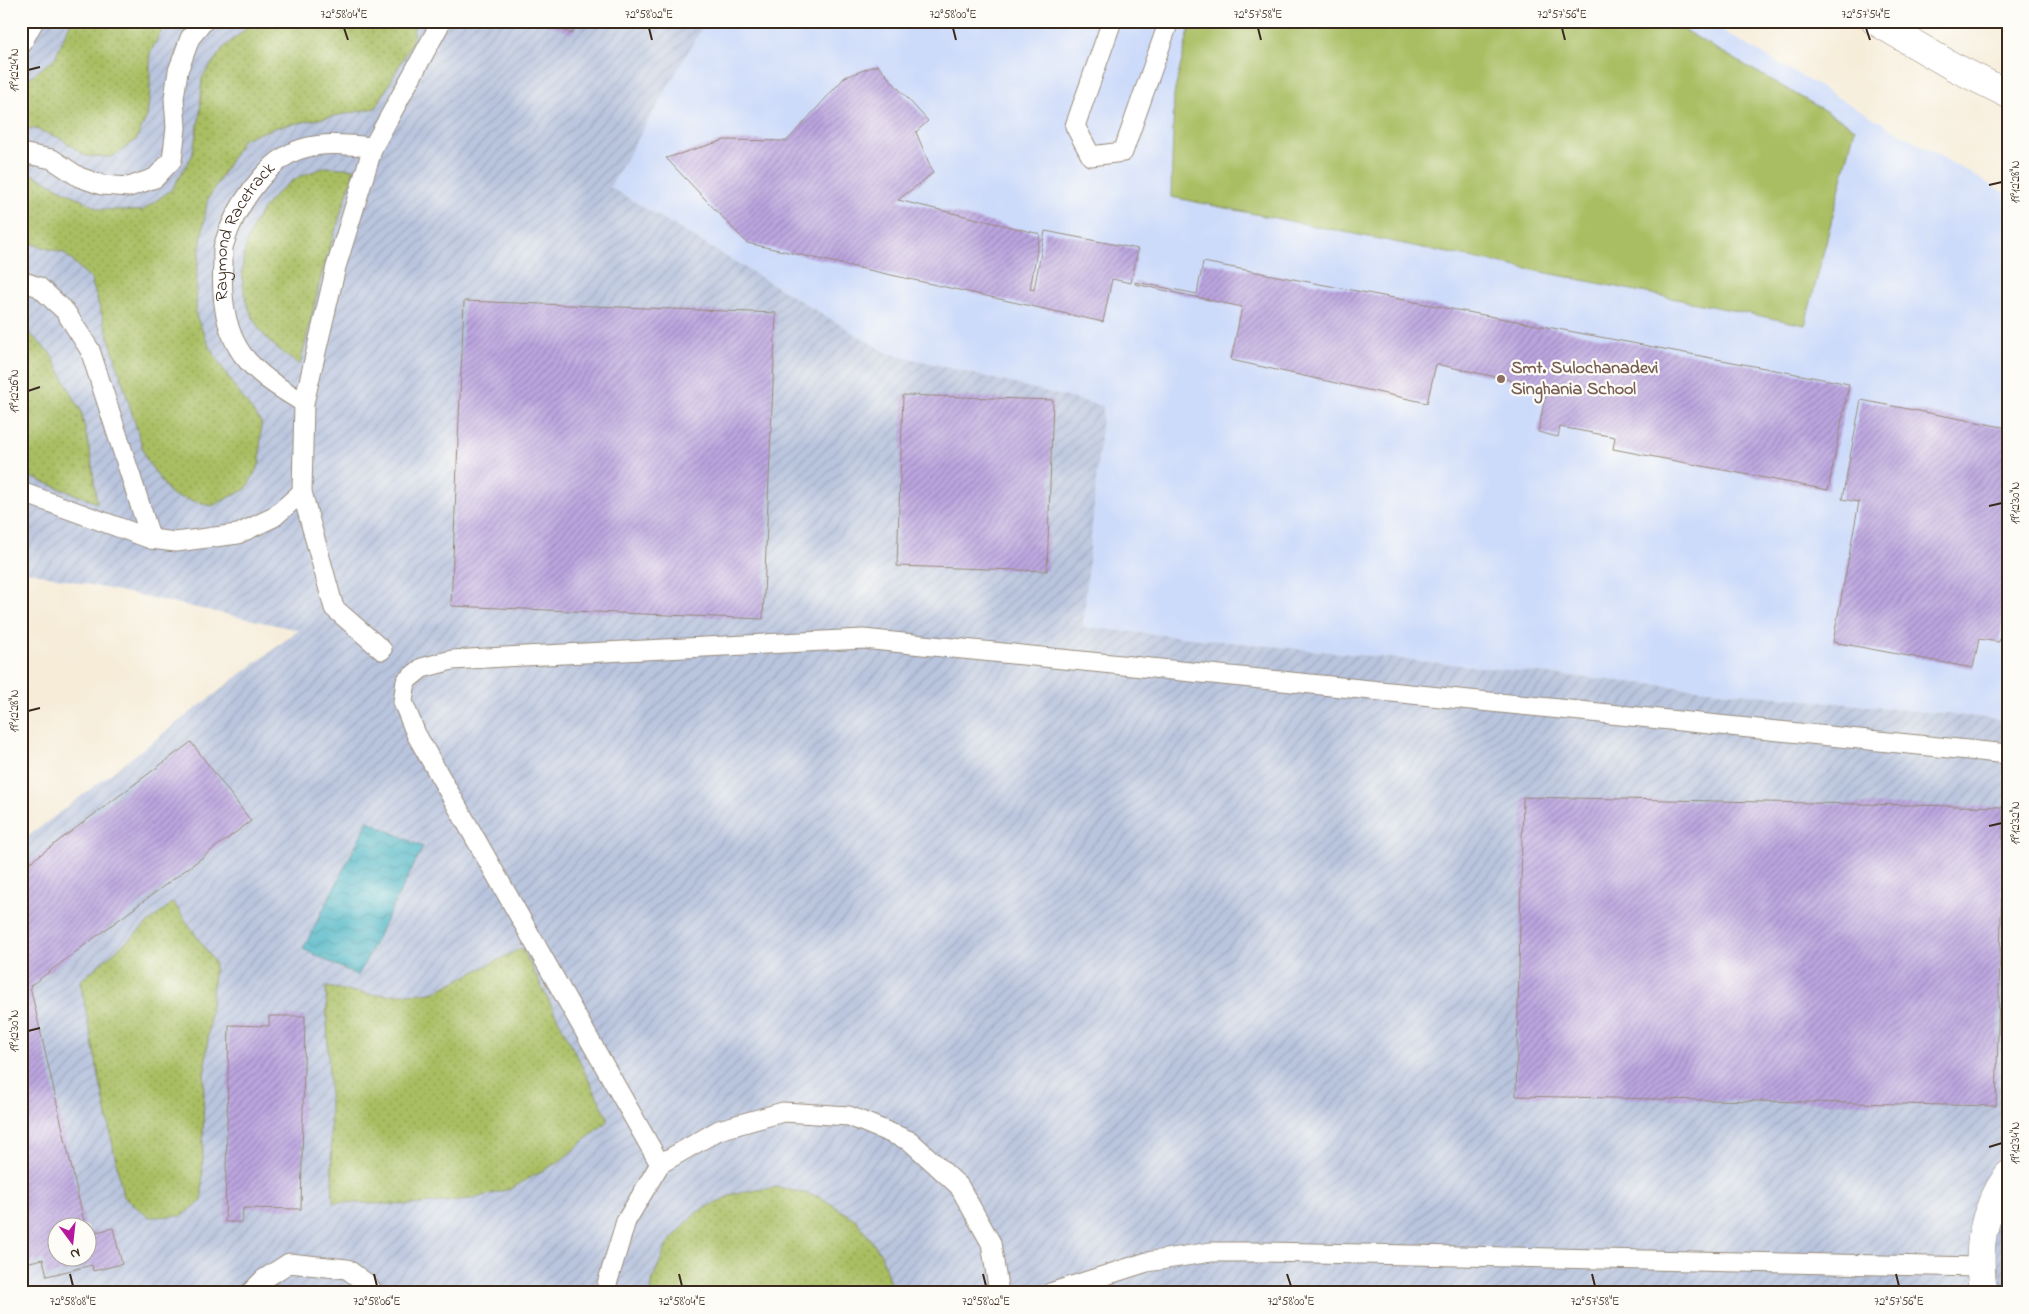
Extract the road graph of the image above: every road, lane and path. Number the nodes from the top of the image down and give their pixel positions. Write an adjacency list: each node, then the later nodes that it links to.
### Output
1 (34, 21): 7 (lane)
2 (204, 21): 10 (lane)
3 (440, 21): 9 (lane)
4 (1112, 21): 5 (lane)
5 (1169, 21)
6 (1876, 21): 8 (main road)
7 (21, 45)
8 (2008, 94)
9 (373, 147): 12 (lane); 12 (lane, Raymond Racetrack)
10 (21, 152)
11 (21, 281): 15 (lane)
12 (304, 403): 14 (lane)
13 (21, 492): 15 (lane)
14 (302, 492): 15 (lane); 16 (lane)
15 (151, 538)
16 (382, 650)
17 (2008, 754): 18 (lane)
18 (660, 1164): 23 (lane); 24 (lane)
19 (2008, 1175): 20 (main road)
20 (1981, 1280): 25 (lane)
21 (250, 1293): 22 (lane)
22 (374, 1293)
23 (607, 1293)
24 (999, 1293)
25 (1050, 1293)

